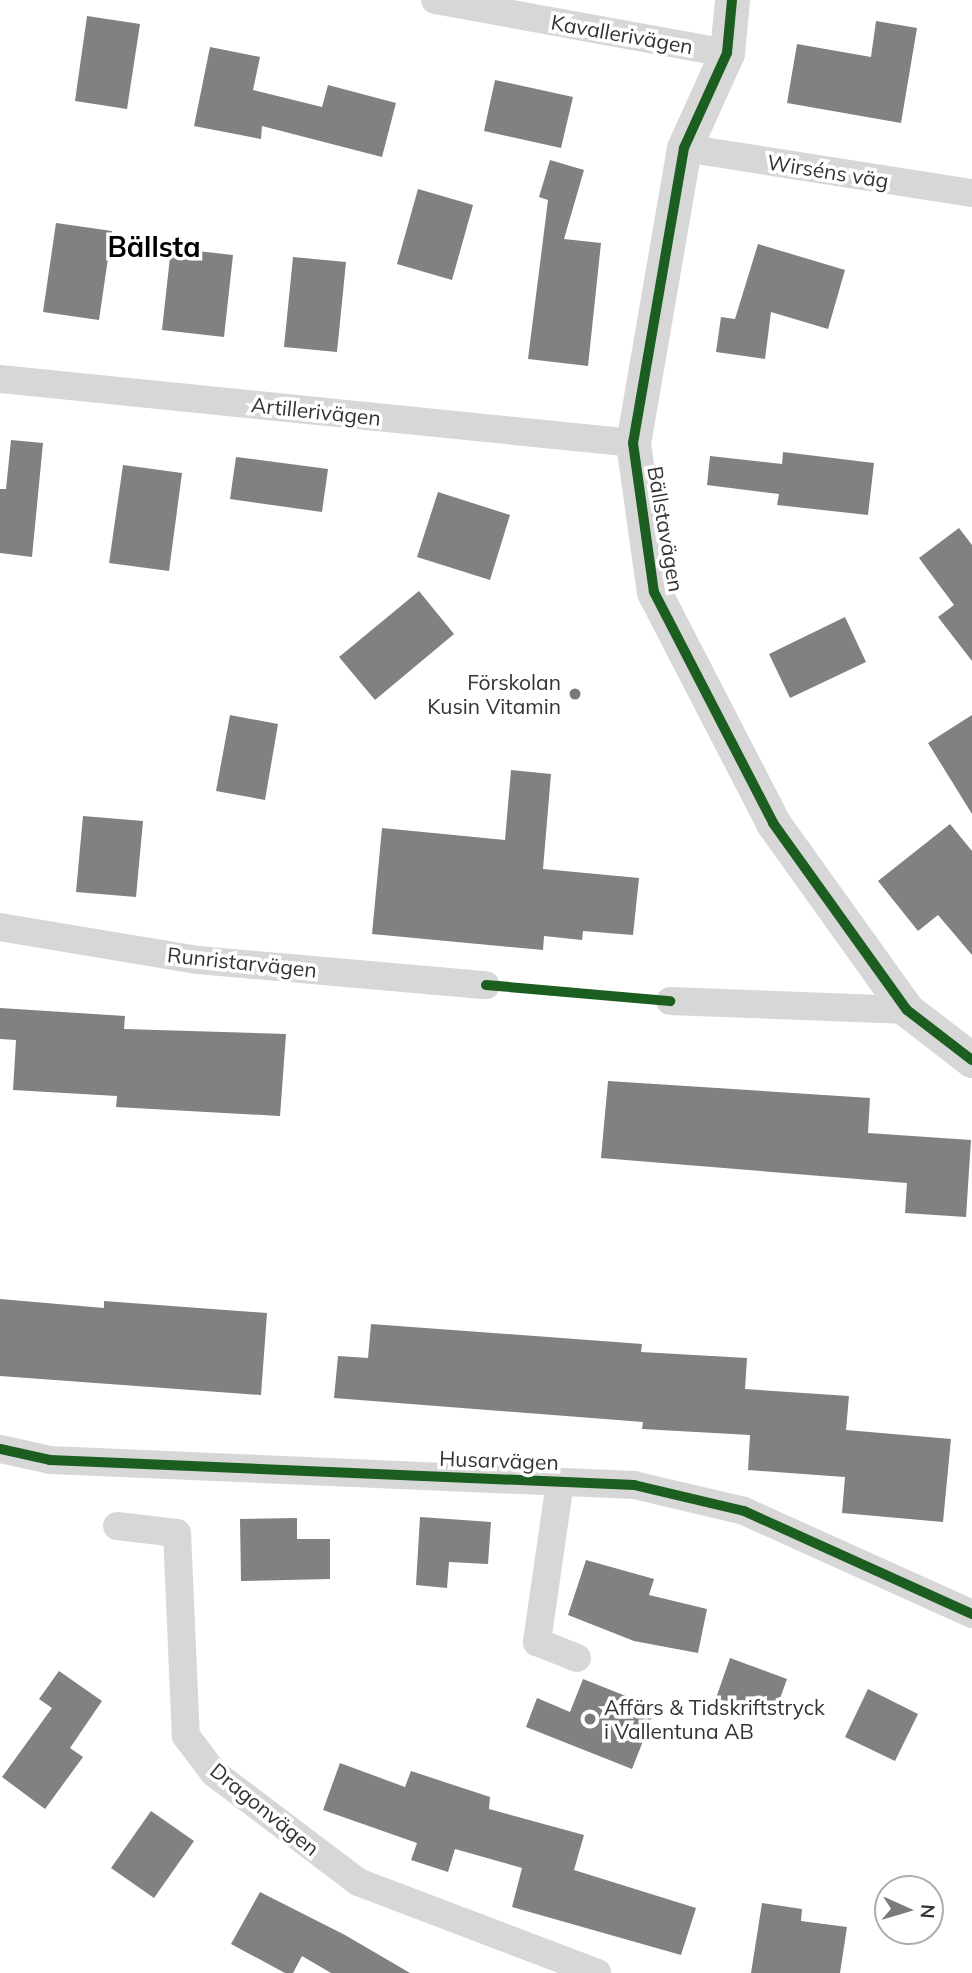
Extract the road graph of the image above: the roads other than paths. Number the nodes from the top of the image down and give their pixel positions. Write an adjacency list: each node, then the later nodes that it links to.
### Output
1 (435, 0): 3 (street, Kavallerivägen)
2 (732, 0): 3 (street, Bällstavägen)
3 (727, 52): 4 (street, Bällstavägen)
4 (684, 148): 5 (street, Wirséns väg); 7 (street, Bällstavägen)
5 (972, 193)
6 (0, 379): 7 (street, Artillerivägen)
7 (633, 443): 11 (street, Bällstavägen)
8 (0, 927): 9 (street, Runristarvägen)
9 (486, 985)
10 (670, 1001): 11 (street)
11 (907, 1010): 12 (street, Bällstavägen)
12 (972, 1060)
13 (0, 1449): 14 (street, Husarvägen)
14 (560, 1482): 16 (street, Husarvägen); 17 (street)
15 (117, 1526): 18 (street, Dragonvägen)
16 (972, 1614)
17 (577, 1658)
18 (597, 1973)

